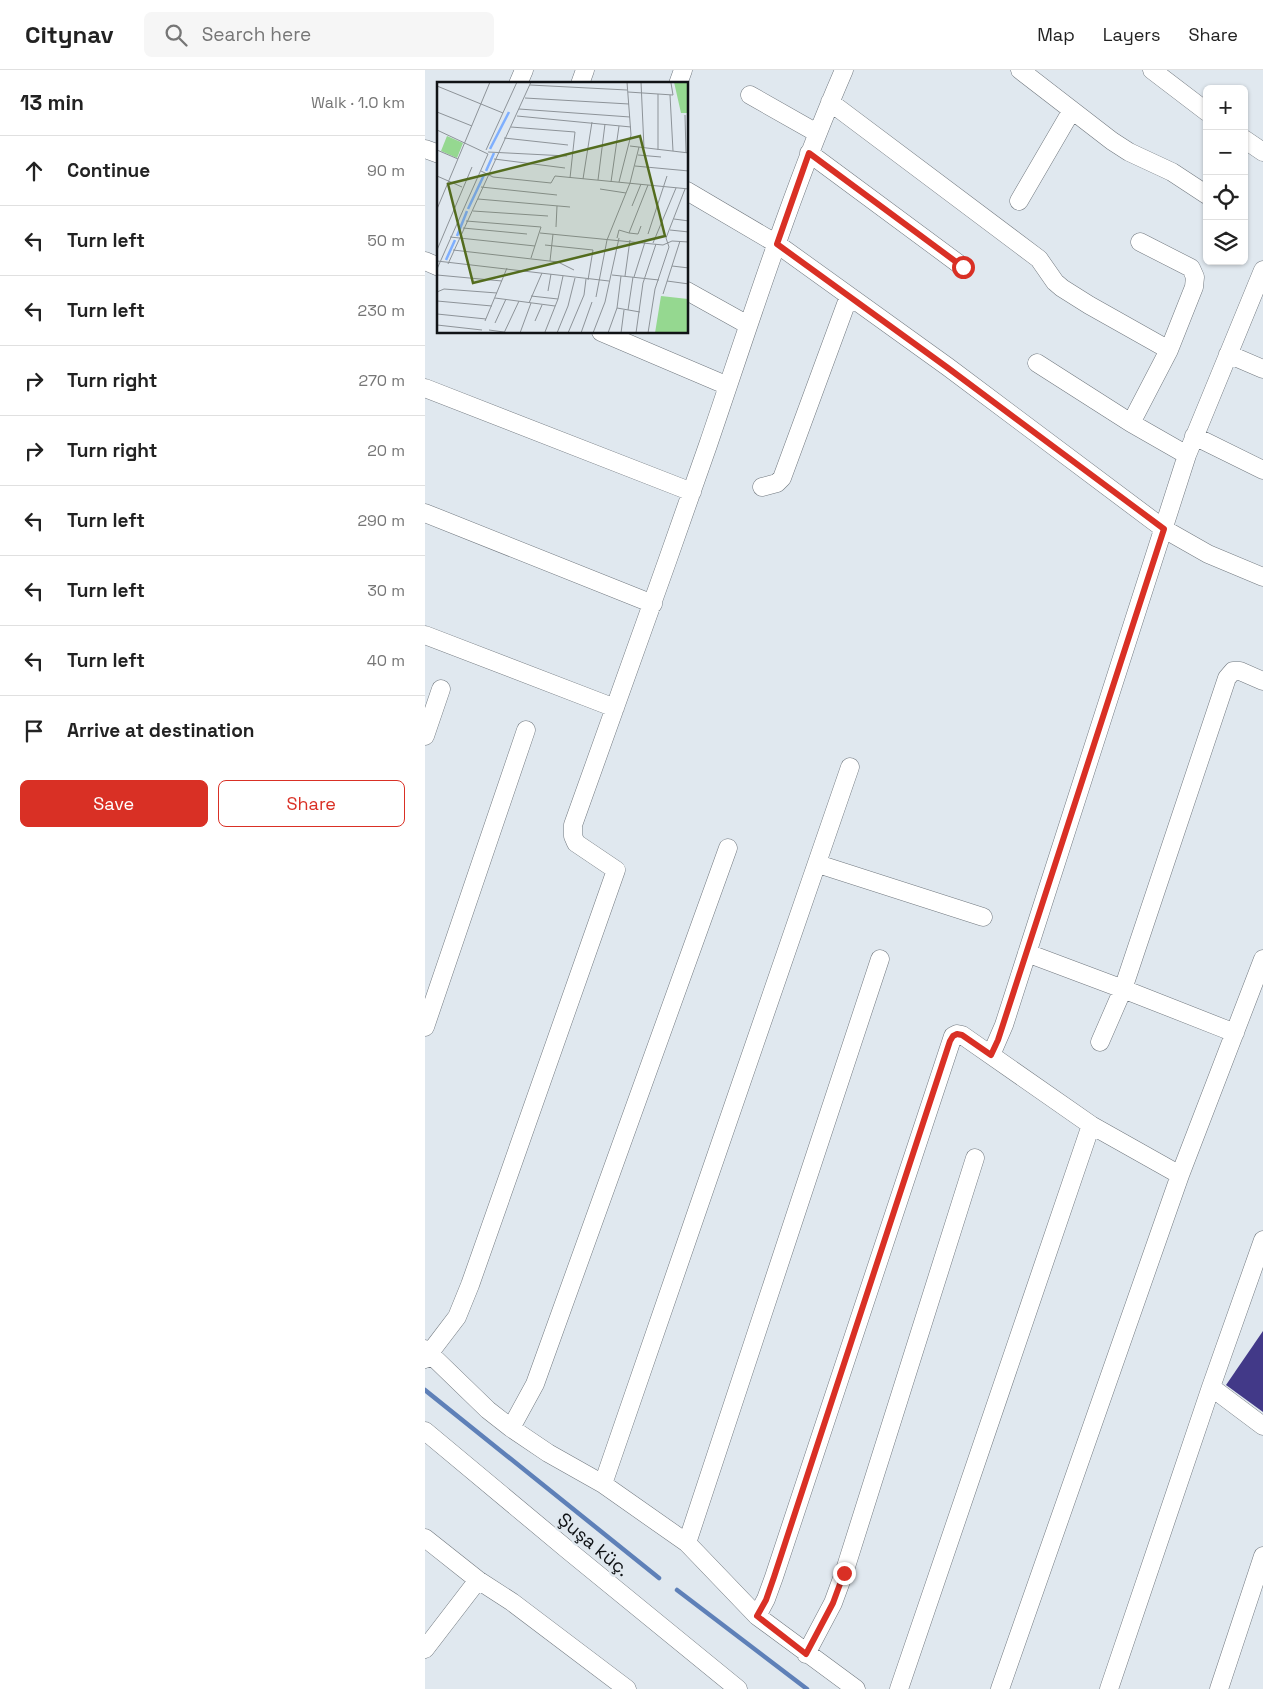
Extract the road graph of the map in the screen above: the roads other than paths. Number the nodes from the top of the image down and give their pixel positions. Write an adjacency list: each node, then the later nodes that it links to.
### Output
1 (524, 70): 7 (street)
2 (585, 70): 8 (street)
3 (683, 70): 9 (street)
4 (844, 70): 11 (street)
5 (1020, 70): 13 (street)
6 (1152, 70): 12 (street)
7 (519, 82)
8 (581, 82)
9 (679, 82)
10 (750, 94): 14 (street)
11 (830, 102): 14 (street); 33 (street)
12 (1203, 109)
13 (1072, 110): 21 (street); 22 (street)
14 (817, 133): 19 (street)
15 (1248, 142): 17 (street)
16 (425, 149): 18 (street)
17 (1263, 152)
18 (437, 153)
19 (809, 153): 24 (street); 27 (street)
20 (689, 192): 24 (street)
21 (1203, 192)
22 (1019, 200)
23 (1141, 242): 33 (street)
24 (777, 244): 30 (street); 31 (street)
25 (425, 262): 26 (street)
26 (437, 266)
27 (963, 267)
28 (1263, 270): 34 (street)
29 (689, 292): 31 (street)
30 (849, 296): 43 (street); 46 (street)
31 (748, 325): 37 (street)
32 (606, 334): 37 (street)
33 (1169, 350): 39 (street)
34 (1228, 354): 36 (street); 40 (street)
35 (1037, 363): 39 (street)
36 (1263, 369)
37 (728, 386): 44 (street)
38 (425, 388): 44 (street)
39 (1131, 422): 41 (street)
40 (1194, 436): 41 (street); 42 (street)
41 (1187, 455): 46 (street)
42 (1263, 470)
43 (762, 487)
44 (692, 492): 48 (street)
45 (425, 512): 48 (street)
46 (1164, 529): 47 (street); 59 (street)
47 (1263, 577)
48 (653, 604): 52 (street)
49 (425, 635): 52 (street)
50 (1263, 681): 62 (street)
51 (441, 689): 54 (street)
52 (615, 708): 71 (street)
53 (526, 730): 63 (street)
54 (425, 736)
55 (850, 767): 57 (street)
56 (729, 848): 74 (street)
57 (817, 864): 58 (street); 76 (street)
58 (983, 917)
59 (1027, 953): 62 (street); 66 (street)
60 (880, 959): 78 (street)
61 (1263, 959): 64 (street)
62 (1123, 988): 64 (street); 65 (street)
63 (425, 1027)
64 (1235, 1033): 69 (street)
65 (1100, 1042)
66 (991, 1055): 67 (street); 81 (street)
67 (1091, 1125): 69 (street); 87 (street)
68 (975, 1158): 83 (street)
69 (1180, 1175): 88 (street)
70 (1263, 1240): 72 (street)
71 (427, 1354): 74 (street)
72 (1211, 1387): 73 (street); 89 (street)
73 (1263, 1426)
74 (511, 1428): 76 (street)
75 (425, 1431): 85 (street, Şuşa küç.)
76 (603, 1484): 78 (street)
77 (425, 1538): 80 (street)
78 (687, 1543): 81 (street)
79 (1263, 1556): 90 (street)
80 (478, 1580): 82 (street); 84 (street)
81 (757, 1616): 83 (street)
82 (425, 1649)
83 (806, 1654): 86 (street)
84 (627, 1689)
85 (738, 1689)
86 (856, 1689)
87 (899, 1689)
88 (1000, 1689)
89 (1109, 1689)
90 (1219, 1689)

